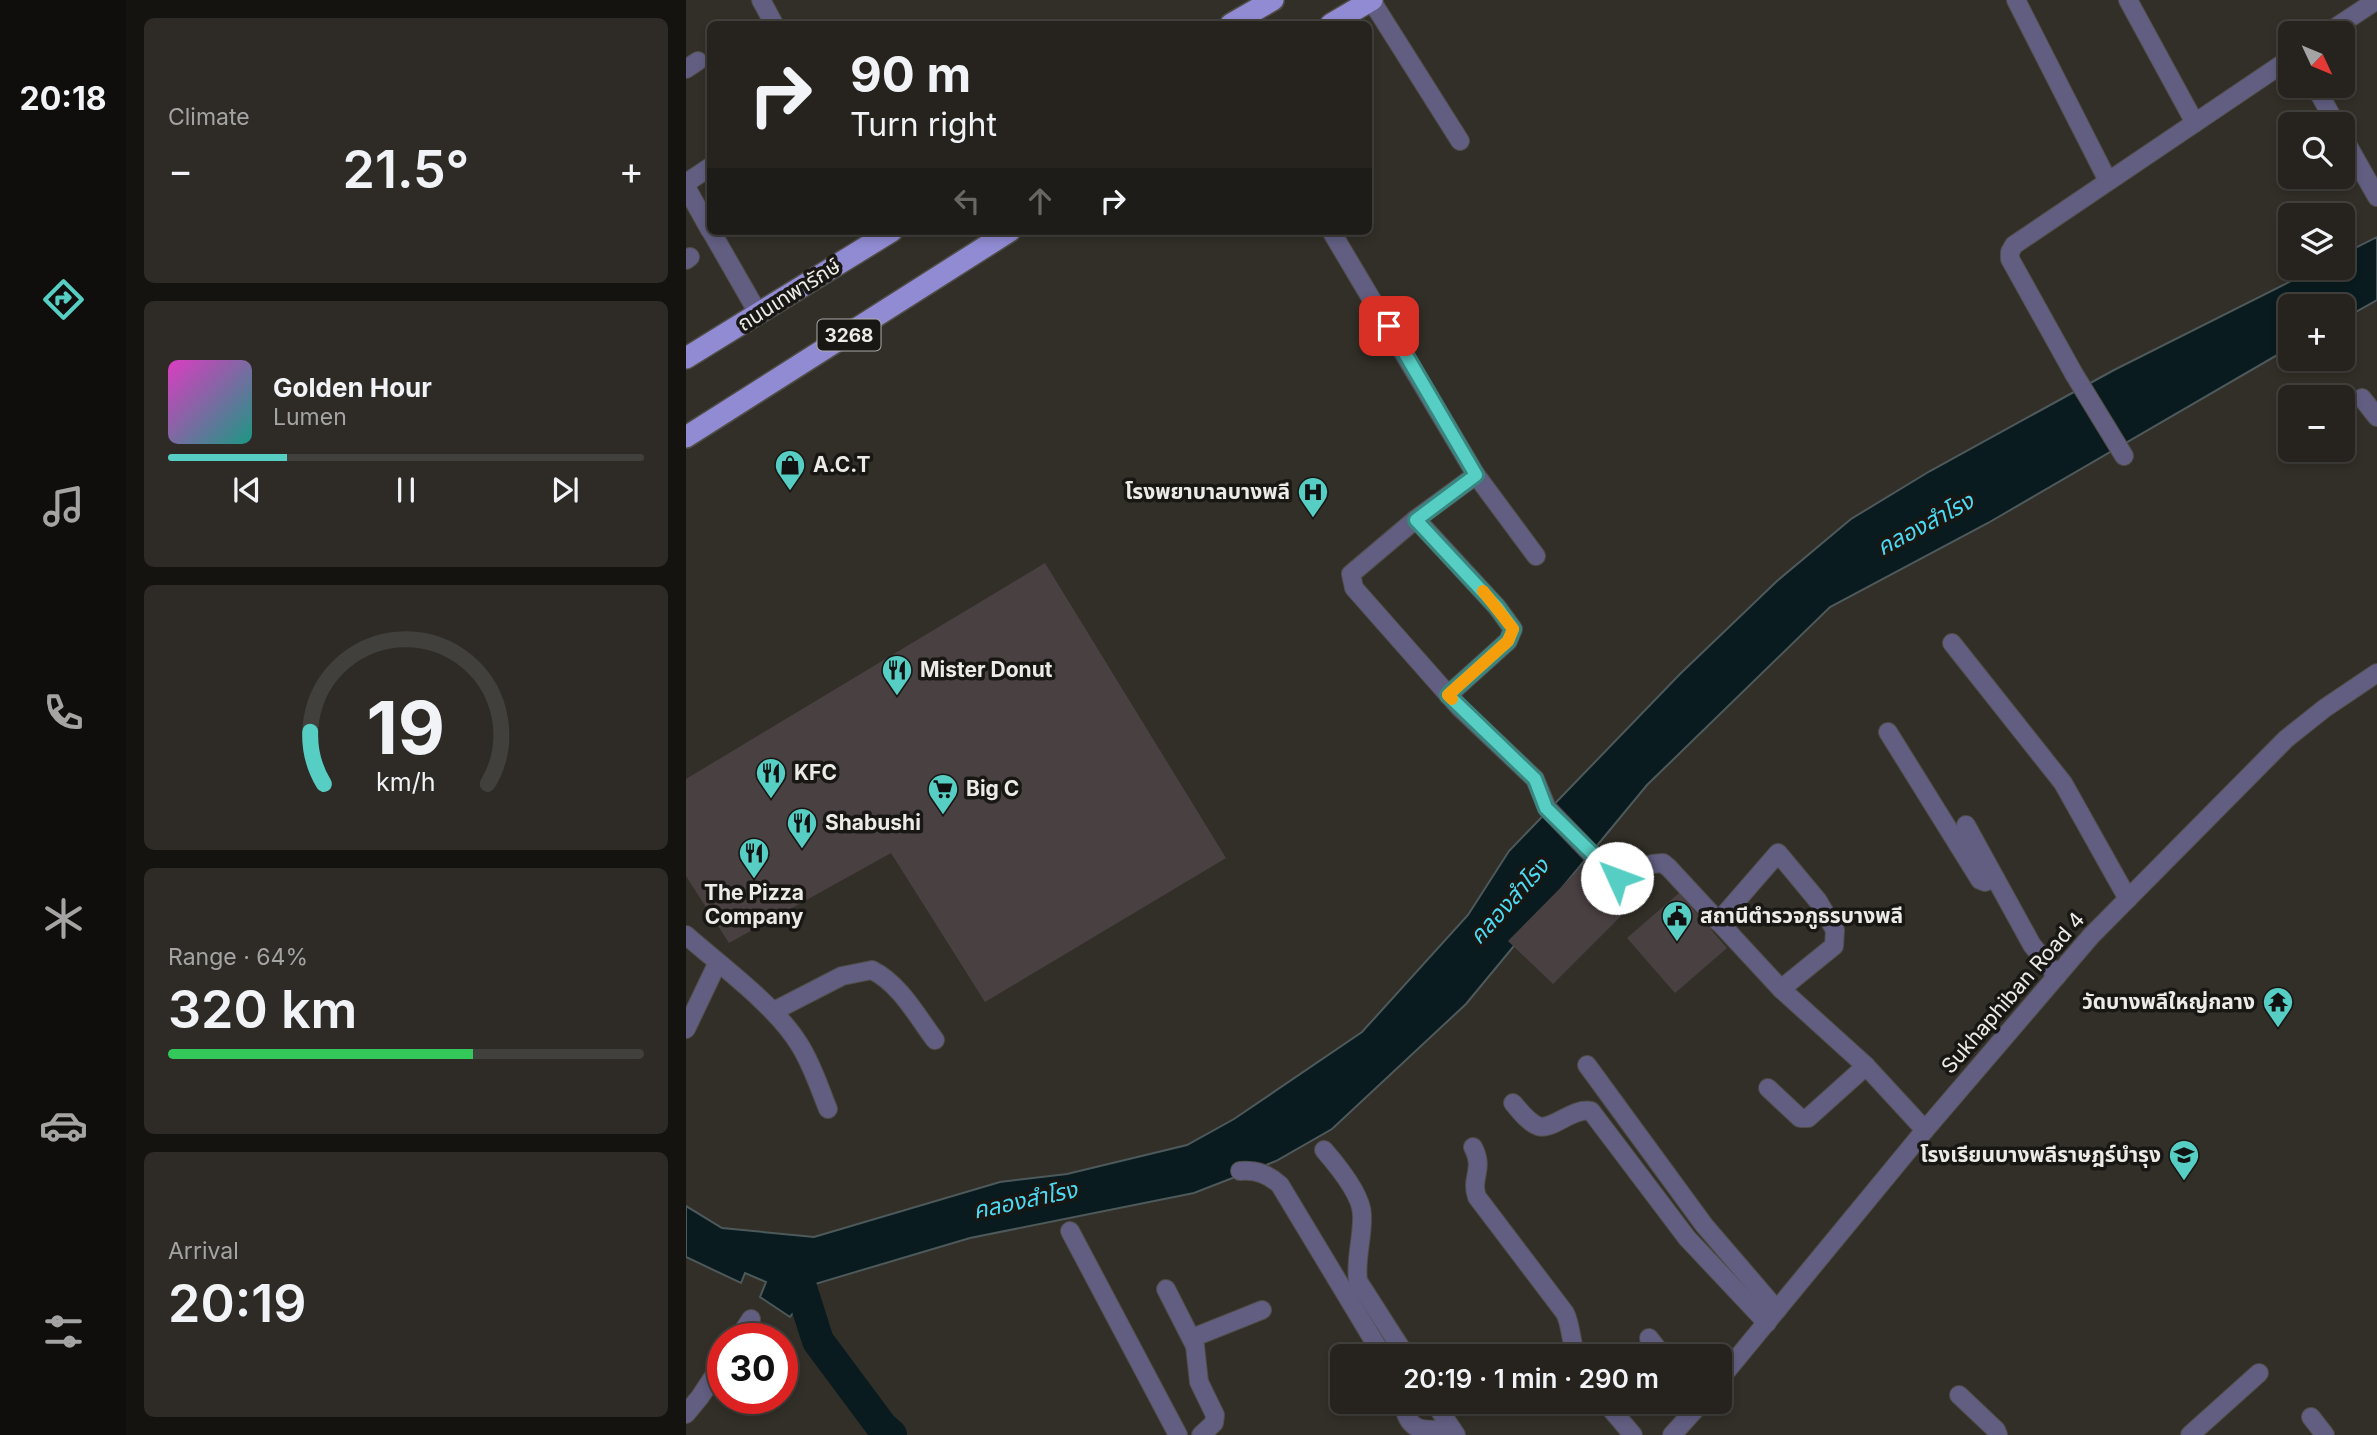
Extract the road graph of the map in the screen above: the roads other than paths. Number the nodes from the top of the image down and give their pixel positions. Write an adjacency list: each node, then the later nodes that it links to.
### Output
1 (761, 0): 7 (street)
2 (1273, 0): 8 (main road)
3 (1372, 0): 9 (main road); 13 (street)
4 (2016, 0): 16 (street)
5 (2128, 0): 12 (street)
6 (2377, 0): 10 (street)
7 (772, 21)
8 (1236, 21)
9 (1337, 21)
10 (2345, 21)
11 (2278, 67): 12 (street)
12 (2195, 123): 16 (street)
13 (1460, 141)
14 (2355, 158): 18 (street)
15 (707, 169): 17 (street)
16 (2108, 181): 29 (street)
17 (686, 185): 19 (street)
18 (2377, 197)
19 (707, 224)
20 (713, 235): 24 (street)
21 (883, 235): 24 (main road, ถนนเทพารักษ์)
22 (1004, 235): 28 (main road, 3268)
23 (1333, 235): 30 (street)
24 (758, 313): 25 (main road, ถนนเทพารักษ์)
25 (686, 358)
26 (2362, 398): 27 (street)
27 (2377, 417)
28 (686, 437)
29 (2124, 456)
30 (1476, 475): 31 (street); 32 (street)
31 (1416, 520): 35 (street); 35 (street)
32 (1536, 556)
33 (1952, 643): 39 (street)
34 (2377, 673): 39 (street, Sukhaphiban Road 4)
35 (1448, 695): 40 (street)
36 (1888, 732): 38 (street)
37 (1966, 825): 38 (street)
38 (1995, 878): 43 (street)
39 (2128, 899): 43 (street, Sukhaphiban Road 4)
40 (1718, 922): 44 (street); 44 (street)
41 (686, 935): 42 (street)
42 (717, 964): 45 (street); 46 (street)
43 (2057, 976): 53 (street, Sukhaphiban Road 4)
44 (1781, 989): 49 (street)
45 (774, 1011): 47 (street); 52 (street)
46 (686, 1029)
47 (935, 1040)
48 (1587, 1065): 60 (street)
49 (1866, 1066): 50 (street); 53 (street)
50 (1768, 1088)
51 (1513, 1103): 60 (street)
52 (828, 1109)
53 (1925, 1130): 60 (street, Sukhaphiban Road 4)
54 (1473, 1147): 67 (street)
55 (1324, 1150): 66 (street)
56 (1240, 1171): 65 (street)
57 (1070, 1231): 80 (street)
58 (1166, 1289): 63 (street)
59 (1262, 1310): 63 (street)
60 (1772, 1317): 69 (street, Sukhaphiban Road 4)
61 (751, 1319): 62 (street)
62 (748, 1323)
63 (1192, 1338): 81 (street)
64 (1649, 1338): 68 (street)
65 (1376, 1344)
66 (1398, 1344)
67 (1574, 1344)
68 (1654, 1344)
69 (1732, 1365)
70 (2259, 1373): 85 (street)
71 (707, 1384): 73 (street)
72 (1959, 1395): 84 (street)
73 (686, 1414)
74 (1405, 1414): 79 (street)
75 (1442, 1414): 79 (street)
76 (1615, 1414): 82 (street)
77 (1690, 1414): 83 (street)
78 (2311, 1417): 86 (street)
79 (1454, 1432)
80 (1178, 1435)
81 (1201, 1435)
82 (1633, 1435)
83 (1672, 1435)
84 (1998, 1435)
85 (2190, 1435)
86 (2325, 1435)

